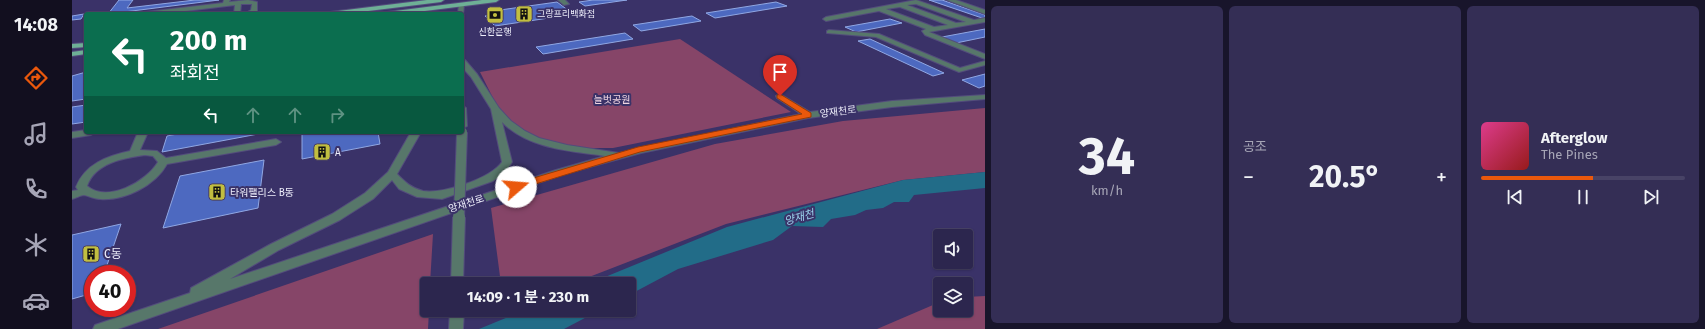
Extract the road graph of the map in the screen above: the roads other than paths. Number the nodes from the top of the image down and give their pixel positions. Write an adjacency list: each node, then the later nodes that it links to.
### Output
1 (440, 0): 14 (main road)
2 (496, 0): 6 (main road)
3 (950, 0): 17 (street)
4 (964, 0): 9 (street)
5 (226, 2): 7 (street); 11 (street)
6 (462, 2): 15 (main road); 16 (street)
7 (238, 3): 12 (street); 13 (street)
8 (901, 5): 10 (street); 20 (street); 21 (street)
9 (985, 7)
10 (880, 9): 18 (street); 22 (street)
11 (159, 12)
12 (237, 12)
13 (252, 12)
14 (346, 12)
15 (400, 12)
16 (461, 12)
17 (985, 12)
18 (826, 19)
19 (985, 20): 20 (street)
20 (973, 22): 21 (street)
21 (955, 25): 22 (street)
22 (932, 29): 28 (street)
23 (830, 32): 29 (street)
24 (84, 45): 25 (main road)
25 (72, 46)
26 (84, 52): 27 (main road)
27 (72, 54)
28 (985, 58)
29 (985, 63)
30 (464, 64): 33 (street)
31 (780, 96): 34 (street)
32 (985, 97): 34 (street, 양재천로)
33 (495, 109): 42 (street); 44 (street)
34 (808, 115): 42 (street, 양재천로)
35 (84, 133): 39 (street)
36 (142, 134): 41 (street)
37 (415, 134): 44 (street)
38 (462, 134): 47 (street, bridge)
39 (72, 135)
40 (276, 142): 43 (street)
41 (134, 153): 43 (street); 45 (street)
42 (621, 155): 48 (street, 양재천로)
43 (163, 162): 45 (street)
44 (392, 174): 48 (street)
45 (84, 192): 46 (street)
46 (72, 195)
47 (457, 277)
48 (174, 305): 50 (street, 양재천로)
49 (457, 317): 51 (street)
50 (100, 329)
51 (456, 329)

